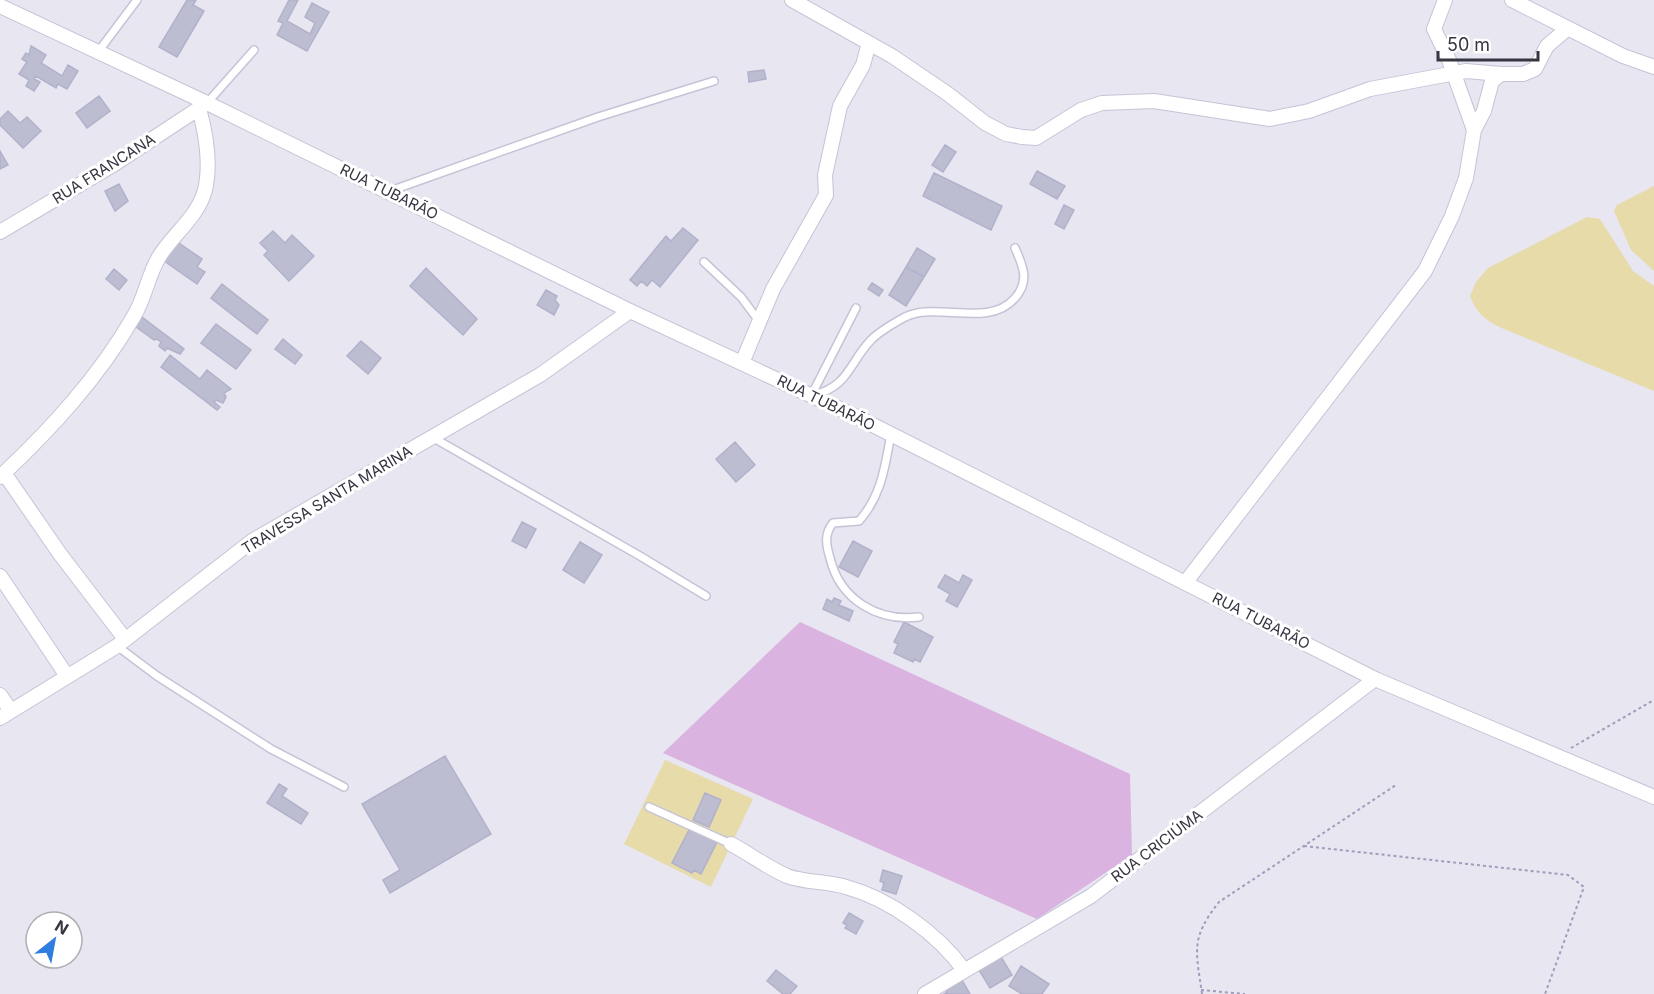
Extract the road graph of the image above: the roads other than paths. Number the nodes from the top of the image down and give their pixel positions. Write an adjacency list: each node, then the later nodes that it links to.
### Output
1 (137, 0): 9 (lane)
2 (792, 0): 7 (street)
3 (1444, 0): 11 (street)
4 (1512, 0): 6 (street)
5 (0, 6): 9 (street, RUA TUBARÃO)
6 (1568, 28): 10 (street); 12 (street)
7 (868, 42): 11 (street); 22 (street)
8 (254, 50): 14 (lane)
9 (98, 52): 14 (street, RUA TUBARÃO)
10 (1654, 67)
11 (1453, 73): 12 (street); 15 (street)
12 (1501, 74): 15 (street)
13 (714, 81): 16 (lane)
14 (203, 106): 16 (street, RUA TUBARÃO); 17 (street, RUA FRANCANA); 27 (street)
15 (1474, 130): 29 (street)
16 (388, 192): 21 (street, RUA TUBARÃO)
17 (0, 232)
18 (1015, 248): 24 (lane)
19 (704, 262): 22 (lane)
20 (856, 308): 24 (lane)
21 (630, 311): 23 (street, RUA TUBARÃO); 26 (street, TRAVESSA SANTA MARINA)
22 (759, 321): 23 (street)
23 (742, 363): 24 (street, RUA TUBARÃO)
24 (812, 396): 25 (street, RUA TUBARÃO)
25 (891, 434): 29 (street, RUA TUBARÃO); 31 (lane)
26 (432, 438): 30 (lane); 32 (street, TRAVESSA SANTA MARINA)
27 (2, 475): 32 (street)
28 (0, 576): 33 (street)
29 (1185, 583): 34 (street, RUA TUBARÃO)
30 (706, 596)
31 (919, 617)
32 (121, 643): 33 (street, TRAVESSA SANTA MARINA); 37 (lane)
33 (67, 676): 36 (street, TRAVESSA SANTA MARINA)
34 (1375, 679): 38 (street, RUA TUBARÃO); 41 (street, RUA CRICIÚMA)
35 (0, 695): 36 (street)
36 (5, 715)
37 (344, 787)
38 (1654, 797)
39 (650, 807): 40 (lane)
40 (731, 844): 41 (street)
41 (964, 970): 42 (street, RUA CRICIÚMA)
42 (925, 994)

